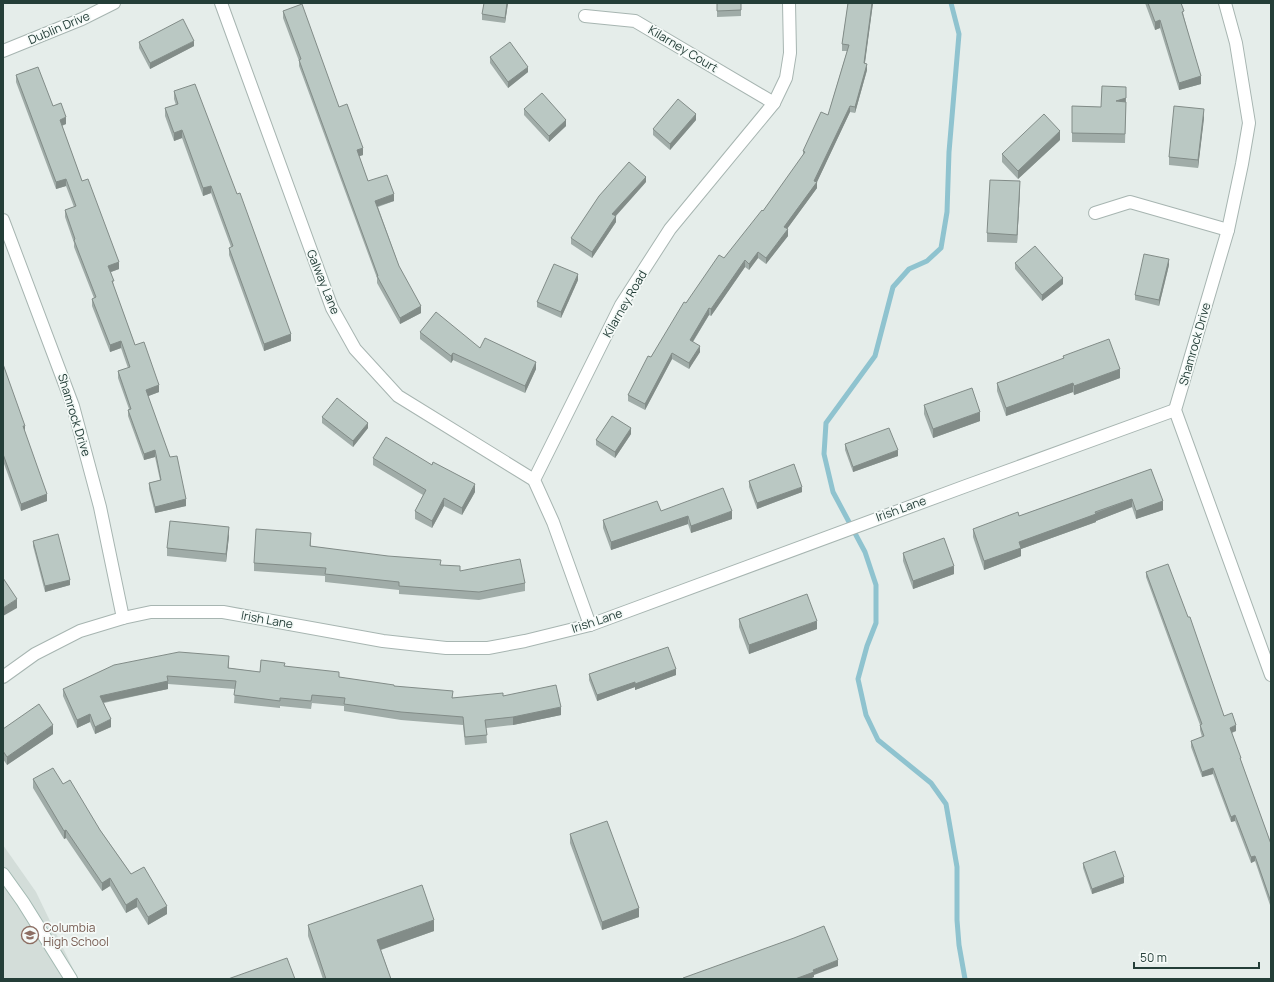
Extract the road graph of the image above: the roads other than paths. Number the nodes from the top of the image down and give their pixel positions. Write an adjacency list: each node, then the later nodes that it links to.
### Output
1 (114, 3): 6 (street, Dublin Drive)
2 (221, 3): 12 (street, Galway Lane)
3 (790, 3): 7 (street, Kilarney Road)
4 (1225, 3): 10 (street, Shamrock Drive)
5 (585, 16): 7 (street, Kilarney Court)
6 (3, 51)
7 (774, 103): 12 (street, Kilarney Road)
8 (1095, 213): 10 (street)
9 (3, 220): 13 (street, Shamrock Drive)
10 (1228, 230): 11 (street, Shamrock Drive)
11 (1175, 410): 14 (street, Irish Lane); 15 (street)
12 (534, 480): 14 (street)
13 (123, 618): 14 (street, Irish Lane); 16 (street, Irish Lane)
14 (590, 625)
15 (1271, 675)
16 (3, 677)
17 (3, 874): 18 (street)
18 (71, 979)

